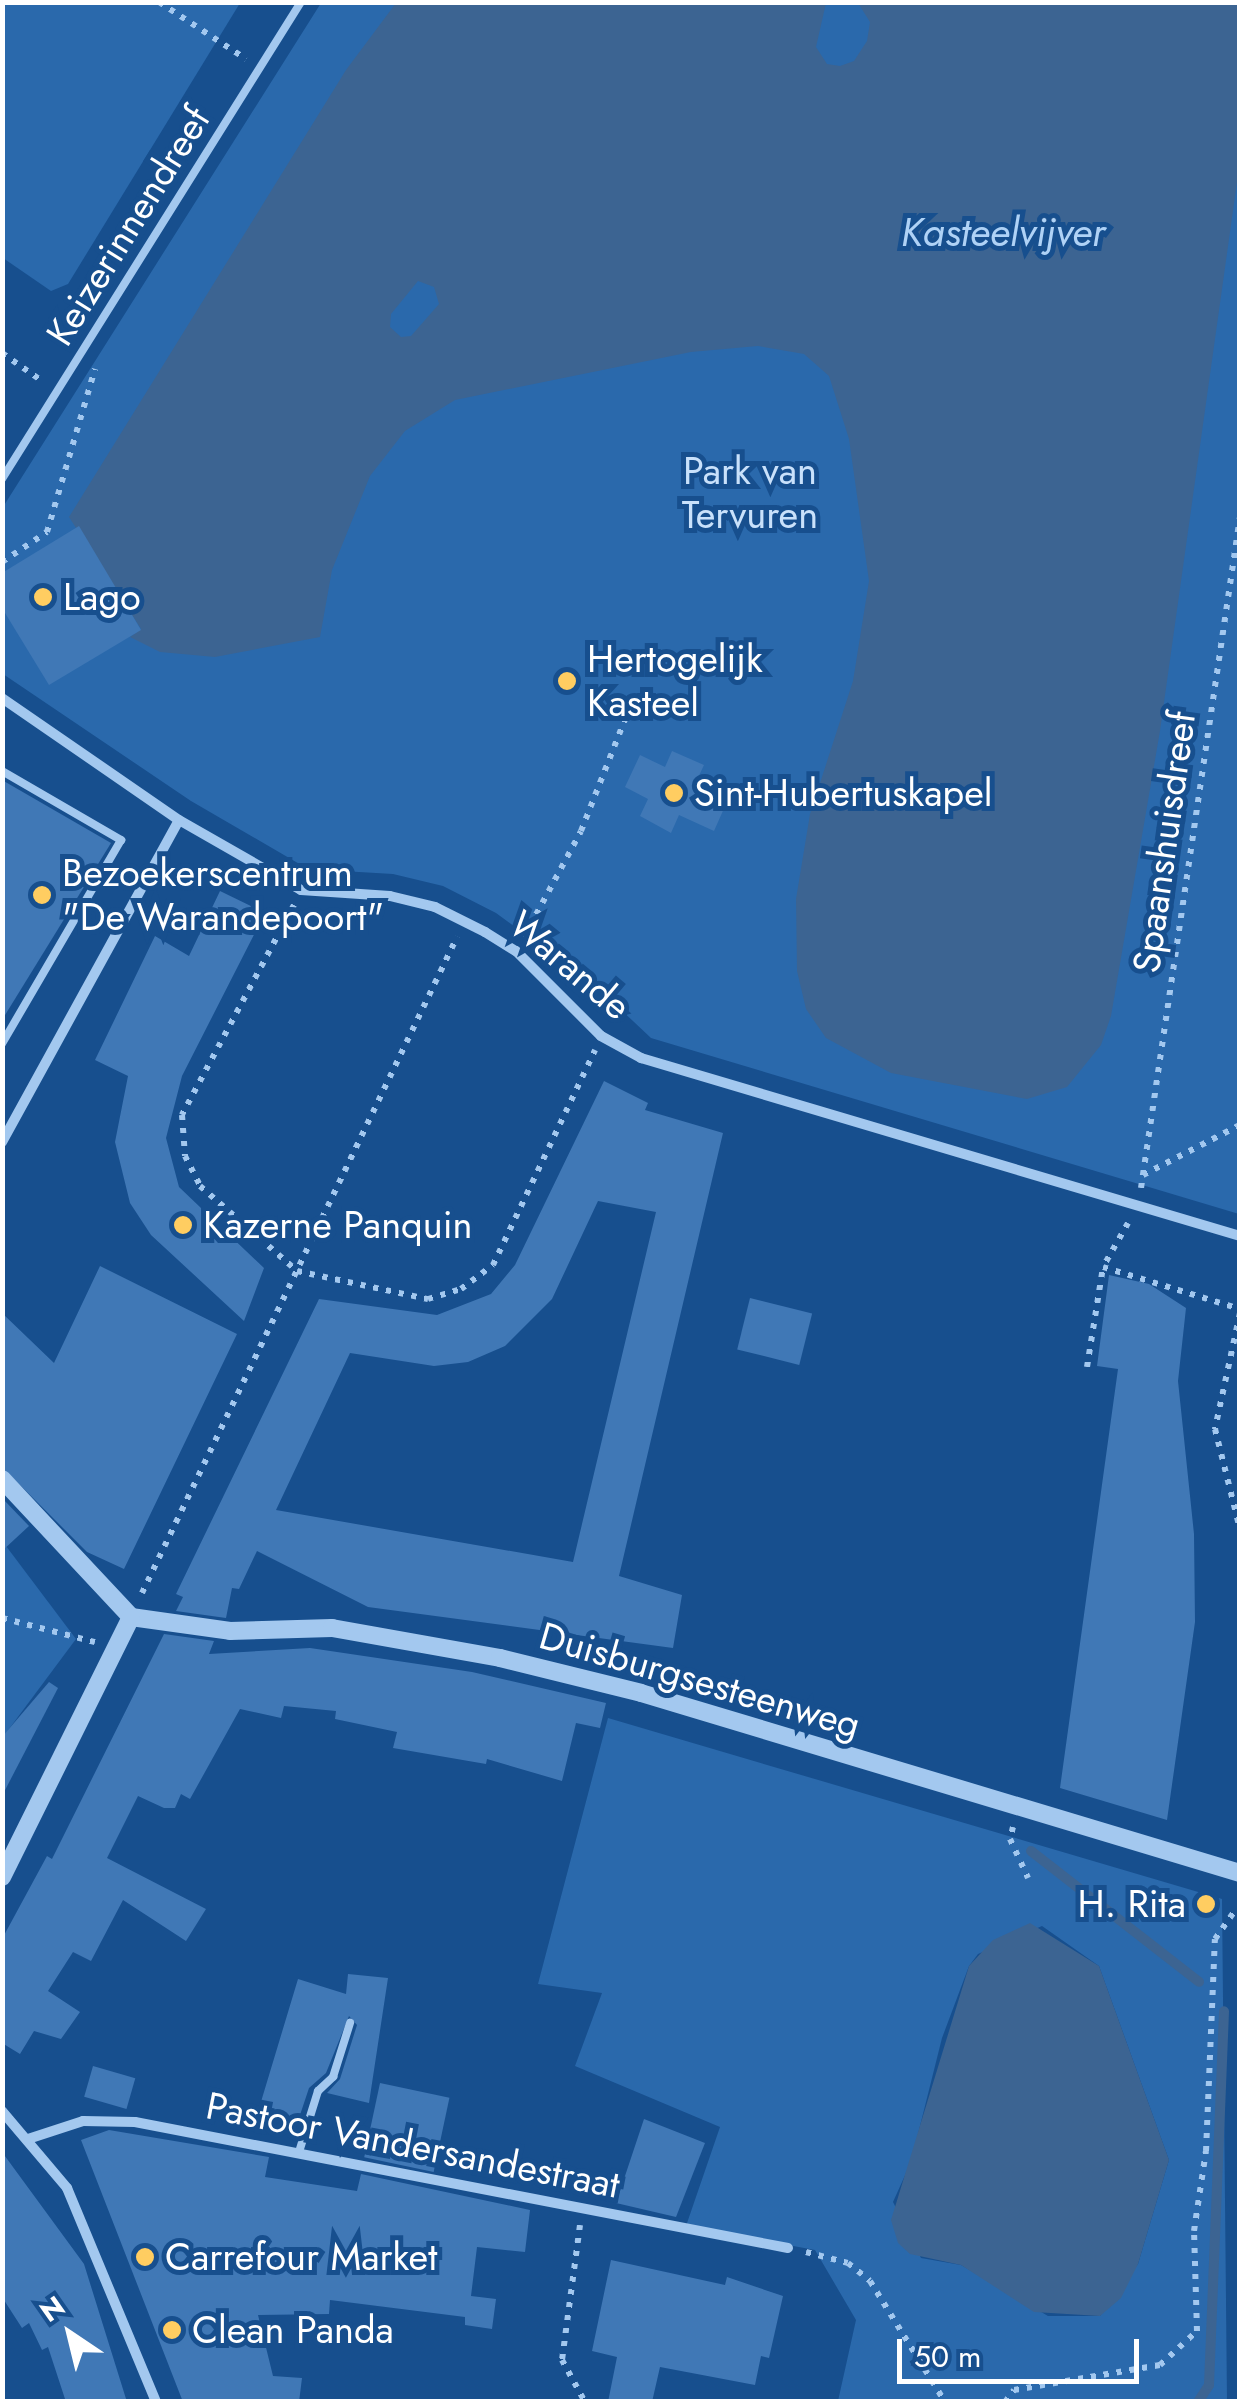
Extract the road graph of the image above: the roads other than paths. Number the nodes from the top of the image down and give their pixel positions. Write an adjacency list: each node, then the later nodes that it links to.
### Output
1 (301, 2): 2 (lane, Keizerinnendreef)
2 (2, 479)
3 (2, 698): 5 (street, Warande)
4 (2, 771): 6 (lane)
5 (180, 820): 7 (street); 8 (street, Warande)
6 (2, 1044)
7 (2, 1142)
8 (1240, 1236)
9 (2, 1479): 10 (street)
10 (130, 1617): 11 (street, Duisburgsesteenweg); 12 (street)
11 (1240, 1873)
12 (2, 1877)
13 (350, 2024): 16 (lane)
14 (2, 2112): 15 (street)
15 (28, 2139): 16 (street, Pastoor Vandersandestraat); 18 (street)
16 (300, 2152): 17 (street, Pastoor Vandersandestraat)
17 (788, 2248)
18 (156, 2402)

